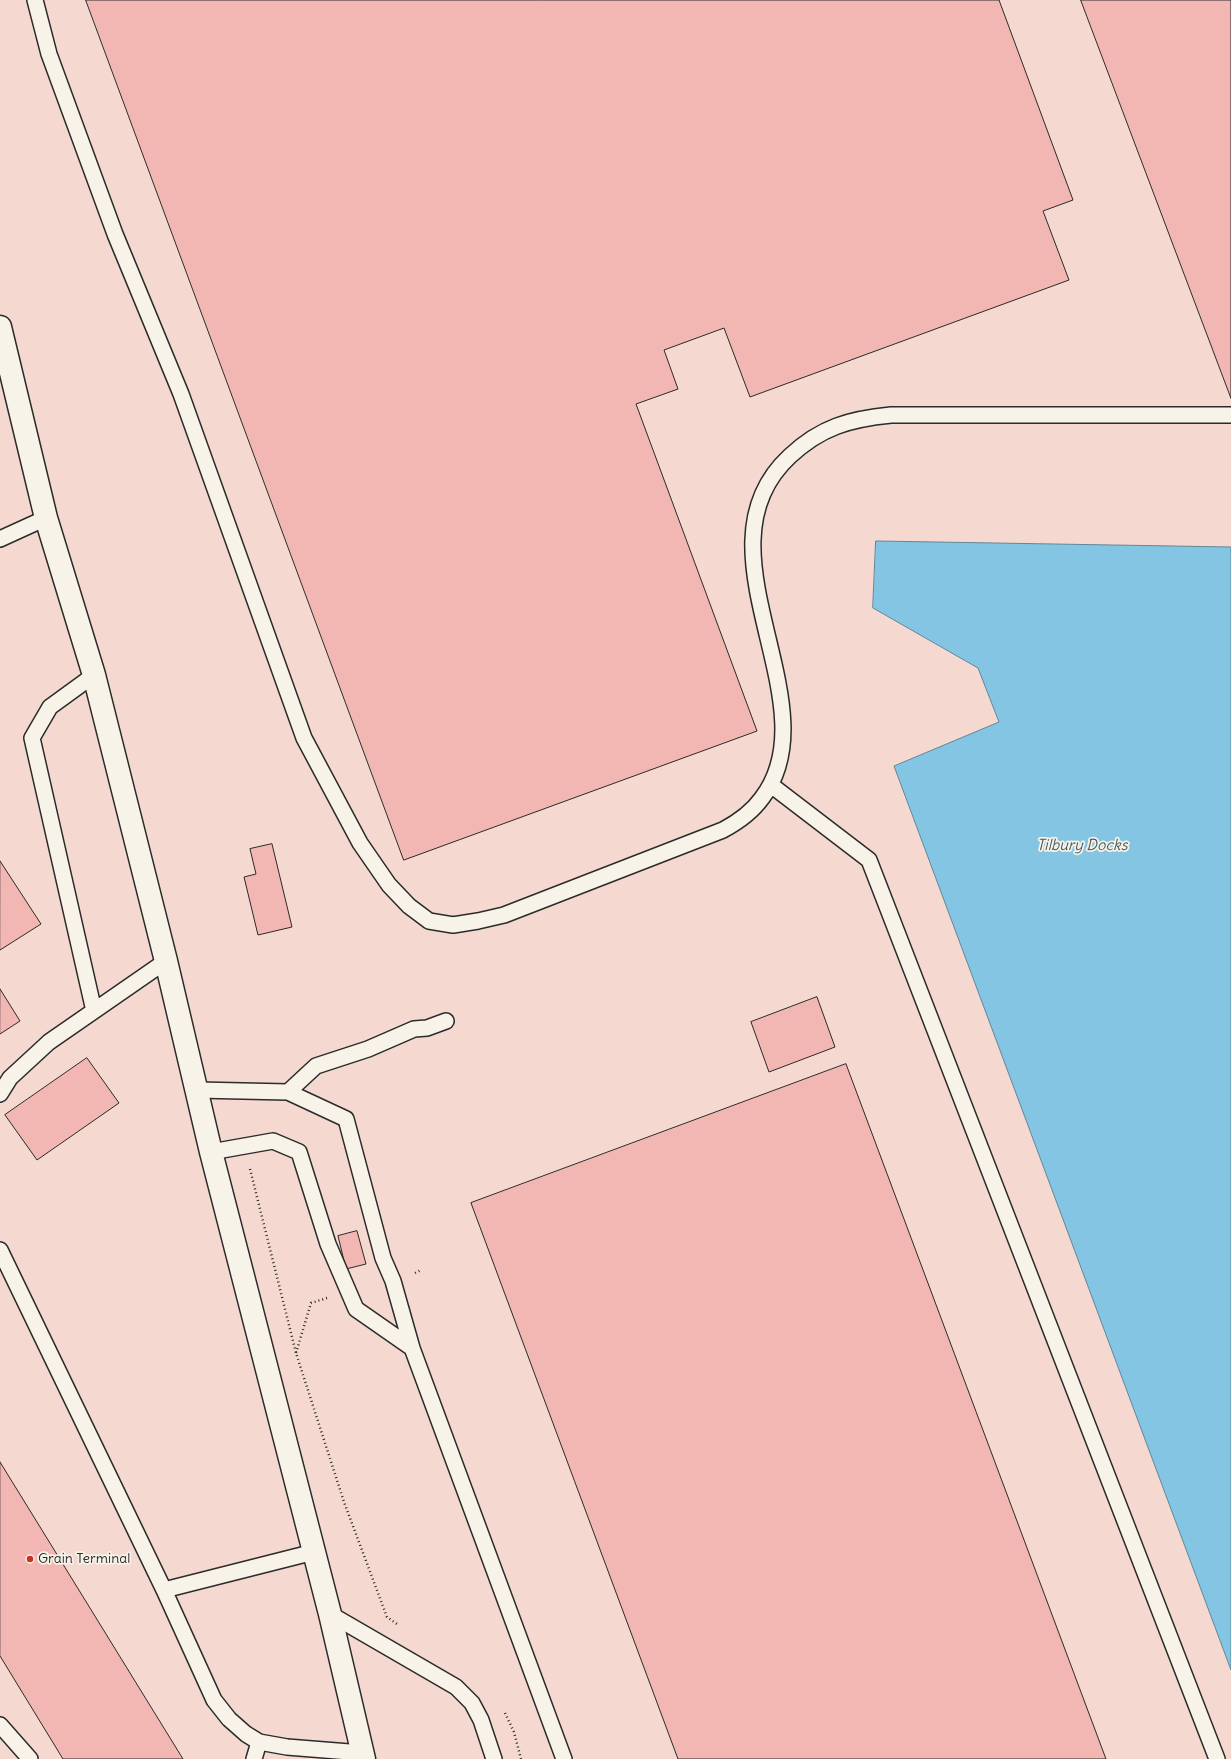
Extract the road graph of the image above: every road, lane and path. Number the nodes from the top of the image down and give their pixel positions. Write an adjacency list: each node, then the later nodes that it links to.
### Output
1 (35, 0): 7 (lane)
2 (0, 327): 4 (street)
3 (1231, 415): 7 (lane)
4 (46, 518): 5 (lane); 6 (street)
5 (0, 539)
6 (94, 675): 8 (street); 9 (lane)
7 (771, 785): 32 (lane)
8 (166, 961): 9 (lane); 11 (street)
9 (94, 1011): 13 (lane)
10 (446, 1021): 12 (lane)
11 (197, 1090): 12 (lane); 15 (street)
12 (288, 1092): 17 (lane)
13 (0, 1094)
14 (244, 1146): 15 (lane); 17 (lane); 21 (path)
15 (211, 1152): 18 (street)
16 (0, 1250): 19 (lane)
17 (412, 1348): 31 (lane)
18 (314, 1552): 19 (lane); 20 (street)
19 (164, 1590): 24 (lane)
20 (330, 1614): 26 (street); 29 (lane)
21 (402, 1629)
22 (504, 1712): 30 (path)
23 (0, 1725): 27 (lane)
24 (259, 1742): 25 (lane); 28 (lane)
25 (310, 1754): 26 (lane)
26 (363, 1756)
27 (30, 1759)
28 (254, 1759)
29 (494, 1759)
30 (521, 1759)
31 (564, 1759)
32 (1217, 1759)

